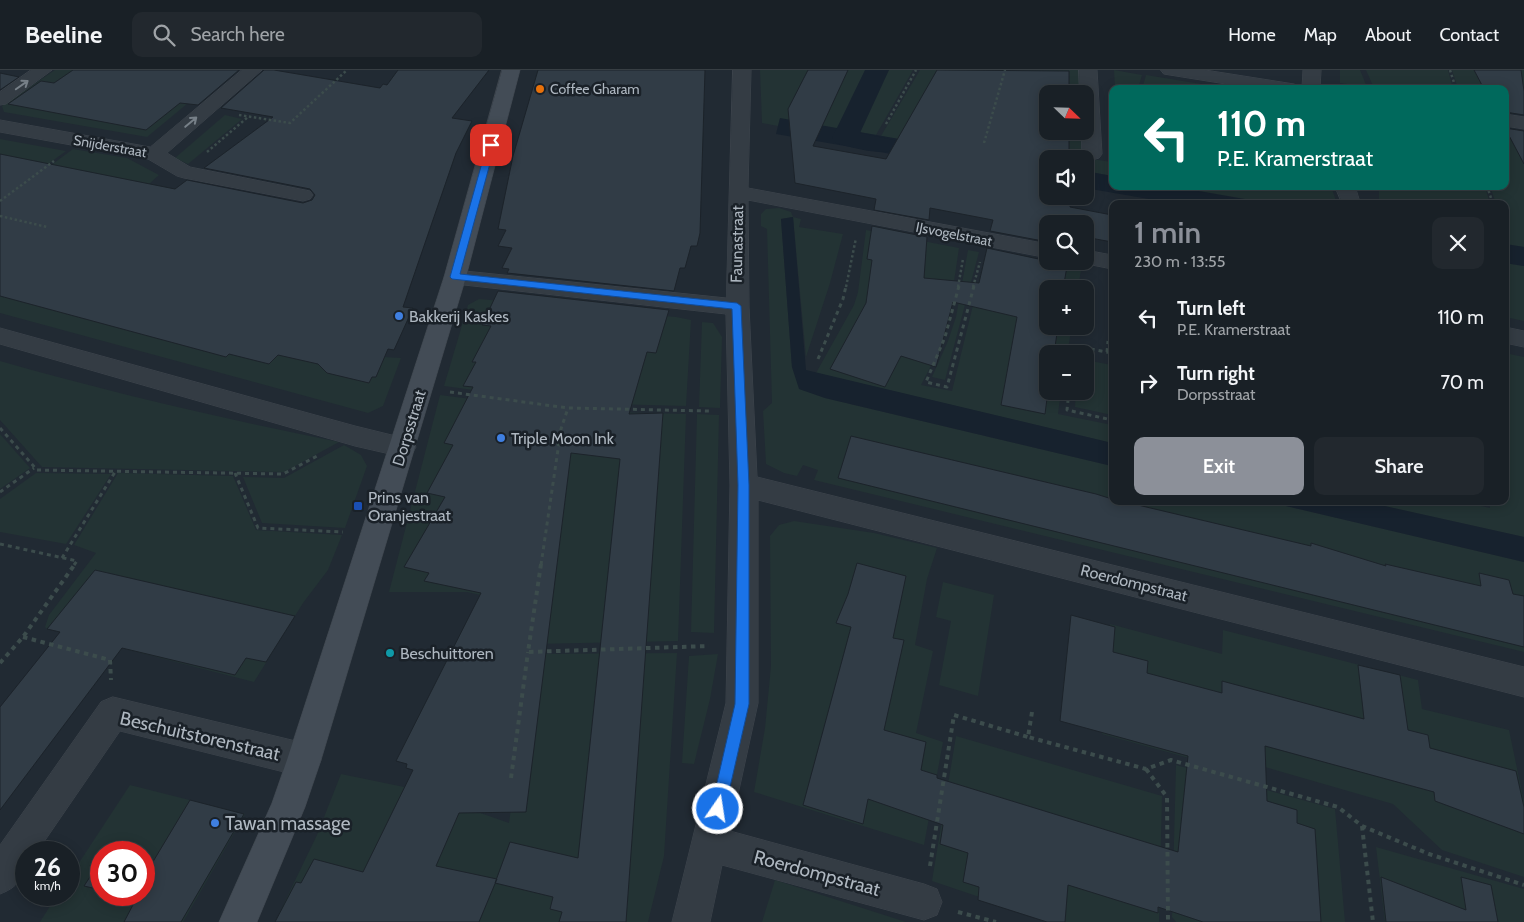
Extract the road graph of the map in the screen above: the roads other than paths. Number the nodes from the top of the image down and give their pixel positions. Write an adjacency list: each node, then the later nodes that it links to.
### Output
1 (43, 70): 10 (street, one-way to 1)
2 (253, 70): 15 (street, one-way to 2)
3 (511, 70): 21 (street, Dorpsstraat)
4 (742, 70): 16 (street, Faunastraat)
5 (1088, 70): 14 (street)
6 (1170, 70): 8 (street)
7 (1312, 70): 9 (street)
8 (1268, 85)
9 (1311, 85)
10 (0, 100)
11 (1509, 121): 12 (street)
12 (1524, 123)
13 (0, 126): 15 (street, Snijderstraat)
14 (1092, 150)
15 (154, 154): 17 (street, Snijderstraat)
16 (738, 192): 18 (street, IJsvogelstraat); 22 (street, Faunastraat)
17 (303, 195)
18 (1039, 249)
19 (1094, 259): 20 (street)
20 (1109, 261)
21 (455, 277): 22 (street); 26 (street, Dorpsstraat)
22 (737, 306): 27 (street, Faunastraat)
23 (0, 336): 26 (street)
24 (1509, 336): 25 (street)
25 (1524, 339)
26 (403, 447): 29 (street, Dorpsstraat)
27 (744, 485): 28 (street, Roerdompstraat); 30 (street, Faunastraat)
28 (1524, 682)
29 (304, 760): 31 (street, Beschuitstorenstraat); 33 (street, Dorpsstraat)
30 (710, 844): 32 (street, Roerdompstraat); 34 (street, Faunastraat)
31 (0, 876)
32 (924, 902)
33 (238, 922)
34 (691, 922)

